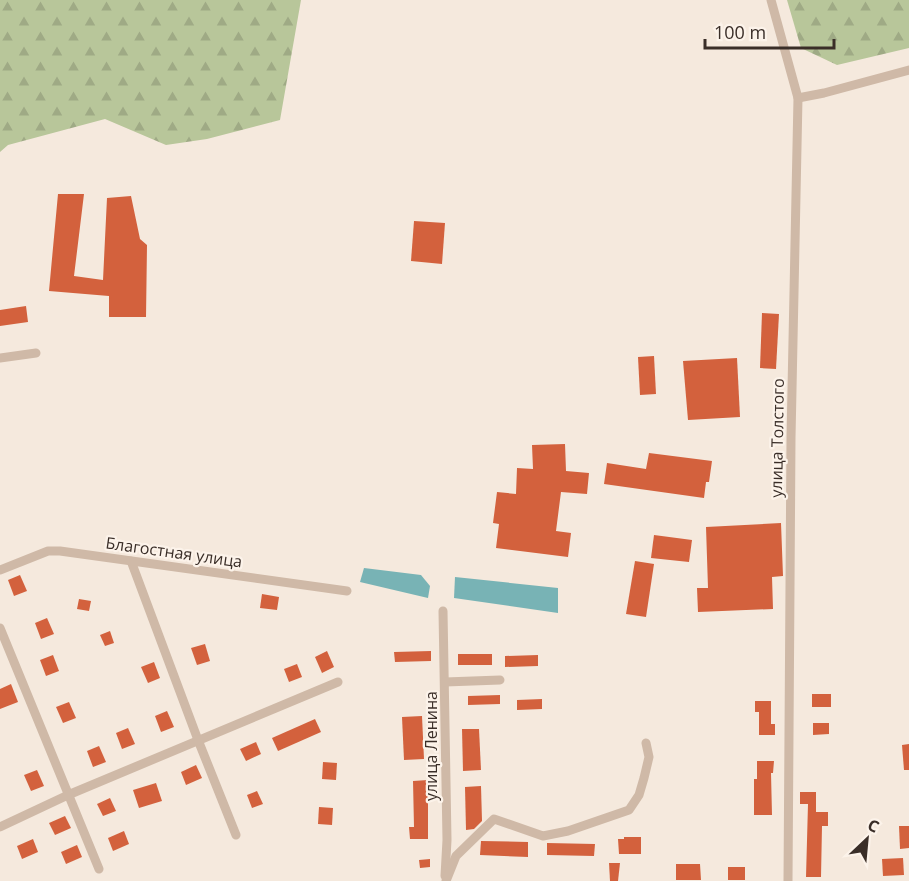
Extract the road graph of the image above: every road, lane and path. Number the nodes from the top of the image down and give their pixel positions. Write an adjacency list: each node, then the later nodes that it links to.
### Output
1 (771, 0): 3 (street, улица Толстого)
2 (909, 70): 3 (street)
3 (798, 98): 21 (street, улица Толстого)
4 (36, 353): 5 (street)
5 (0, 358)
6 (131, 561): 7 (street, Благостная улица); 8 (street, Благостная улица); 14 (street)
7 (0, 570)
8 (347, 591)
9 (443, 611): 13 (street, улица Ленина)
10 (0, 628): 16 (street)
11 (500, 680): 13 (street)
12 (338, 682): 14 (street)
13 (445, 682): 20 (street, улица Ленина)
14 (198, 740): 16 (street); 18 (street)
15 (646, 743): 20 (street)
16 (68, 795): 17 (street); 19 (street)
17 (0, 827)
18 (236, 835)
19 (99, 868)
20 (446, 881)
21 (788, 881)

